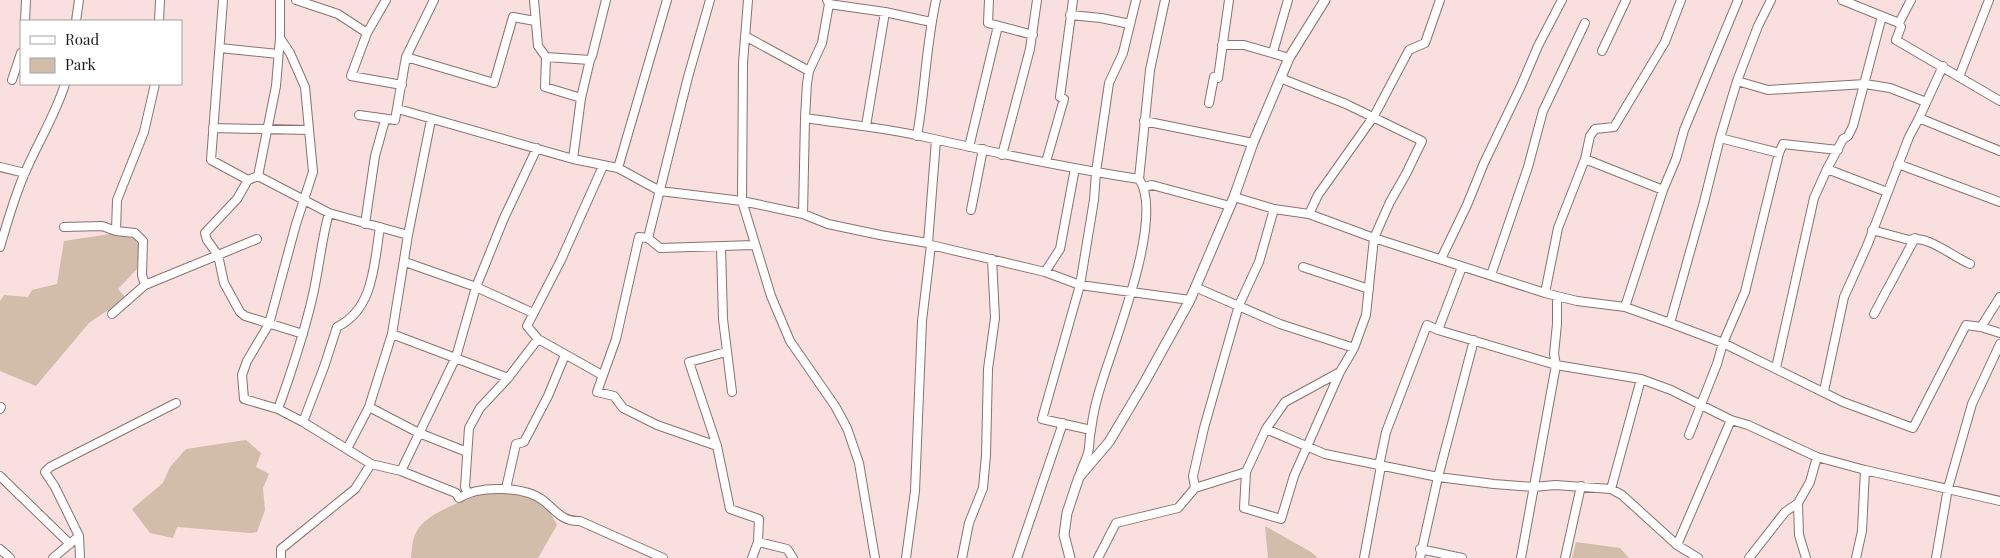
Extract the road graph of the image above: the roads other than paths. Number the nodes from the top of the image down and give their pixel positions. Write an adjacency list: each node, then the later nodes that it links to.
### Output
1 (26, 0): 37 (street)
2 (78, 0): 38 (street)
3 (160, 0): 39 (street)
4 (223, 0): 51 (street)
5 (280, 0): 49 (street)
6 (296, 0): 33 (street)
7 (386, 0): 46 (street)
8 (434, 0): 56 (street)
9 (534, 0): 40 (street)
10 (603, 0): 59 (street)
11 (667, 0): 103 (street)
12 (710, 0): 113 (street)
13 (748, 0): 48 (street)
14 (936, 0): 41 (street)
15 (989, 0): 45 (street)
16 (1037, 0): 47 (street)
17 (1073, 0): 35 (street)
18 (1136, 0): 44 (street)
19 (1165, 0): 81 (street)
20 (1229, 0): 50 (street)
21 (1288, 0): 53 (street)
22 (1325, 0): 58 (street)
23 (1440, 0): 76 (street)
24 (1562, 0): 140 (street)
25 (1626, 0): 52 (street)
26 (1681, 0): 98 (street)
27 (1738, 0): 112 (street)
28 (1771, 0): 65 (street)
29 (1842, 0): 36 (street)
30 (1912, 0): 43 (street)
31 (1988, 0): 62 (street)
32 (828, 2): 34 (street); 61 (street)
33 (320, 4): 46 (street)
34 (885, 12): 41 (street); 82 (street)
35 (1070, 15): 44 (street); 99 (street)
36 (1882, 16): 43 (street); 66 (street)
37 (25, 20)
38 (76, 20)
39 (159, 20)
40 (535, 20): 56 (street); 57 (street)
41 (931, 22): 86 (street)
42 (1585, 23): 146 (street)
43 (1899, 23): 60 (street)
44 (1130, 24): 106 (street)
45 (998, 26): 47 (street); 90 (street)
46 (367, 33): 69 (street)
47 (1033, 35): 96 (street)
48 (745, 36): 61 (street); 116 (street)
49 (280, 38): 54 (street); 85 (street)
50 (1222, 45): 53 (street); 73 (street)
51 (220, 48): 54 (street); 83 (street)
52 (1602, 51)
53 (1273, 52): 58 (street)
54 (278, 54): 84 (street)
55 (20, 56): 64 (street)
56 (406, 57): 69 (street)
57 (546, 57): 59 (street); 70 (street)
58 (1289, 58): 63 (street)
59 (590, 60): 70 (street)
60 (1943, 66): 62 (street); 72 (street)
61 (809, 71): 77 (street)
62 (1959, 77): 71 (street)
63 (1280, 78): 76 (street); 89 (street)
64 (12, 80)
65 (1737, 81): 66 (street); 87 (street)
66 (1865, 84): 72 (street); 93 (street)
67 (65, 85): 107 (street)
68 (155, 85): 128 (street)
69 (402, 85): 74 (street)
70 (581, 98): 97 (street)
71 (2000, 101)
72 (1926, 102): 78 (street)
73 (1209, 103)
74 (398, 109): 79 (street); 80 (street)
75 (359, 115): 79 (street)
76 (1374, 116): 123 (street); 131 (street)
77 (804, 118): 82 (street); 122 (street)
78 (1919, 118): 94 (street); 100 (street)
79 (385, 120): 124 (street)
80 (431, 120): 91 (street); 129 (street)
81 (1144, 121): 89 (street); 109 (street)
82 (866, 126): 86 (street)
83 (213, 128): 84 (street); 110 (street)
84 (268, 130): 85 (street); 108 (street)
85 (309, 130): 115 (street)
86 (917, 136): 88 (street)
87 (1720, 138): 95 (street); 162 (street)
88 (936, 140): 90 (street); 134 (street)
89 (1253, 143): 117 (street)
90 (969, 147): 92 (street)
91 (537, 148): 97 (street); 150 (street)
92 (983, 149): 96 (street); 120 (street)
93 (1838, 150): 95 (street); 105 (street)
94 (2000, 151)
95 (1779, 153): 171 (street)
96 (1002, 155): 99 (street)
97 (573, 159): 101 (street)
98 (1585, 159): 112 (street); 153 (street)
99 (1046, 162): 104 (street)
100 (1898, 164): 114 (street); 118 (street)
101 (603, 166): 103 (street); 159 (street)
102 (0, 167): 107 (street)
103 (618, 168): 113 (street)
104 (1075, 168): 106 (street); 145 (street)
105 (1826, 169): 114 (street); 178 (street)
106 (1096, 172): 109 (street); 148 (street)
107 (25, 173): 137 (street)
108 (258, 176): 110 (street); 115 (street)
109 (1139, 179): 111 (street)
110 (248, 180): 138 (street)
111 (1144, 187): 117 (street); 152 (street)
112 (1663, 190): 158 (street)
113 (660, 191): 116 (street); 130 (street)
114 (1887, 192): 127 (street)
115 (305, 199): 121 (street); 163 (street)
116 (742, 201): 122 (street); 135 (street)
117 (1232, 201): 119 (street); 149 (street)
118 (2000, 202)
119 (1274, 208): 123 (street); 157 (street)
120 (971, 210)
121 (329, 213): 124 (street); 167 (street)
122 (803, 214): 134 (street)
123 (1309, 214): 131 (street)
124 (366, 224): 126 (street)
125 (64, 227): 128 (street)
126 (380, 227): 129 (street); 190 (street)
127 (1872, 230): 132 (street); 183 (street)
128 (116, 231): 147 (street)
129 (408, 235): 141 (street)
130 (648, 238): 136 (street); 180 (street)
131 (1374, 238): 140 (street); 151 (street)
132 (1915, 238): 142 (street); 161 (street)
133 (257, 239): 138 (street)
134 (930, 244): 139 (street); 232 (street)
135 (754, 245): 136 (street); 231 (street)
136 (721, 246): 174 (street)
137 (0, 247)
138 (218, 255): 147 (street); 163 (street)
139 (992, 259): 145 (street); 233 (street)
140 (1441, 259): 144 (street)
141 (405, 262): 150 (street); 168 (street)
142 (1970, 264)
143 (1303, 267): 151 (street)
144 (1462, 267): 146 (street); 165 (street)
145 (1045, 272): 148 (street)
146 (1491, 275): 153 (street)
147 (145, 285): 160 (street)
148 (1080, 285): 152 (street); 191 (street)
149 (1195, 286): 156 (street); 157 (street)
150 (476, 287): 159 (street); 176 (street)
151 (1369, 289): 173 (street)
152 (1132, 292): 156 (street); 193 (street)
153 (1545, 293): 154 (street)
154 (1557, 296): 158 (street); 177 (street)
155 (2000, 297): 164 (street)
156 (1190, 300): 207 (street)
157 (1239, 305): 173 (street); 210 (street)
158 (1625, 307): 162 (street)
159 (533, 313): 169 (street)
160 (112, 314)
161 (1874, 314)
162 (1670, 323): 171 (street)
163 (268, 324): 167 (street); 188 (street)
164 (1981, 327): 166 (street); 183 (street)
165 (1438, 330): 170 (street); 202 (street)
166 (2000, 333)
167 (303, 334): 188 (street)
168 (392, 334): 176 (street); 187 (street)
169 (538, 339): 175 (street); 181 (street)
170 (1474, 340): 177 (street); 208 (street)
171 (1723, 343): 178 (street); 186 (street)
172 (2000, 344): 212 (street)
173 (1354, 348): 179 (street)
174 (726, 352): 184 (street); 197 (street)
175 (564, 356): 180 (street); 213 (street)
176 (456, 357): 181 (street); 194 (street)
177 (1556, 365): 182 (street); 211 (street)
178 (1776, 368): 183 (street)
179 (1340, 372): 192 (street); 196 (street)
180 (602, 376): 197 (street)
181 (508, 378): 199 (street)
182 (1641, 379): 186 (street); 214 (street)
183 (1824, 391)
184 (732, 392)
185 (176, 403): 218 (street)
186 (1701, 404): 189 (street); 195 (street)
187 (369, 407): 194 (street); 198 (street)
188 (278, 409): 190 (street)
189 (1731, 420): 200 (street); 221 (street)
190 (303, 422): 198 (street)
191 (1063, 423): 193 (street); 234 (street)
192 (1266, 429): 196 (street); 205 (street)
193 (1091, 430): 207 (street)
194 (419, 433): 199 (street); 204 (street)
195 (1689, 435)
196 (1308, 445): 202 (street); 205 (street)
197 (718, 446): 219 (street)
198 (347, 449): 201 (street)
199 (467, 452): 215 (street)
200 (1818, 457): 203 (street); 217 (street)
201 (371, 464): 204 (street); 227 (street)
202 (1380, 466): 208 (street); 237 (street)
203 (1865, 470): 212 (street); 245 (street)
204 (400, 471): 215 (street)
205 (1246, 472): 210 (street)
206 (0, 476): 220 (street)
207 (1079, 477): 235 (street)
208 (1438, 477): 211 (street); 223 (street)
209 (1581, 486): 211 (street); 214 (street); 241 (street)
210 (1195, 488): 236 (street)
211 (1534, 488): 240 (street)
212 (1948, 488): 216 (street); 246 (street)
213 (508, 489): 215 (street); 228 (street)
214 (1611, 489): 221 (street)
215 (468, 494)
216 (1999, 498)
217 (1798, 503): 243 (street); 244 (street)
218 (79, 536): 220 (street); 226 (street)
219 (758, 542): 229 (street); 230 (street)
220 (70, 544): 225 (street)
221 (1677, 545): 242 (street)
222 (0, 549): 224 (street)
223 (1420, 549): 238 (street); 239 (street)
224 (10, 558)
225 (53, 558)
226 (80, 558)
227 (281, 558)
228 (663, 558)
229 (752, 558)
230 (793, 558)
231 (875, 558)
232 (906, 558)
233 (962, 558)
234 (1017, 558)
235 (1070, 558)
236 (1098, 558)
237 (1364, 558)
238 (1420, 558)
239 (1462, 558)
240 (1521, 558)
241 (1565, 558)
242 (1698, 558)
243 (1749, 558)
244 (1806, 558)
245 (1856, 558)
246 (1936, 558)

